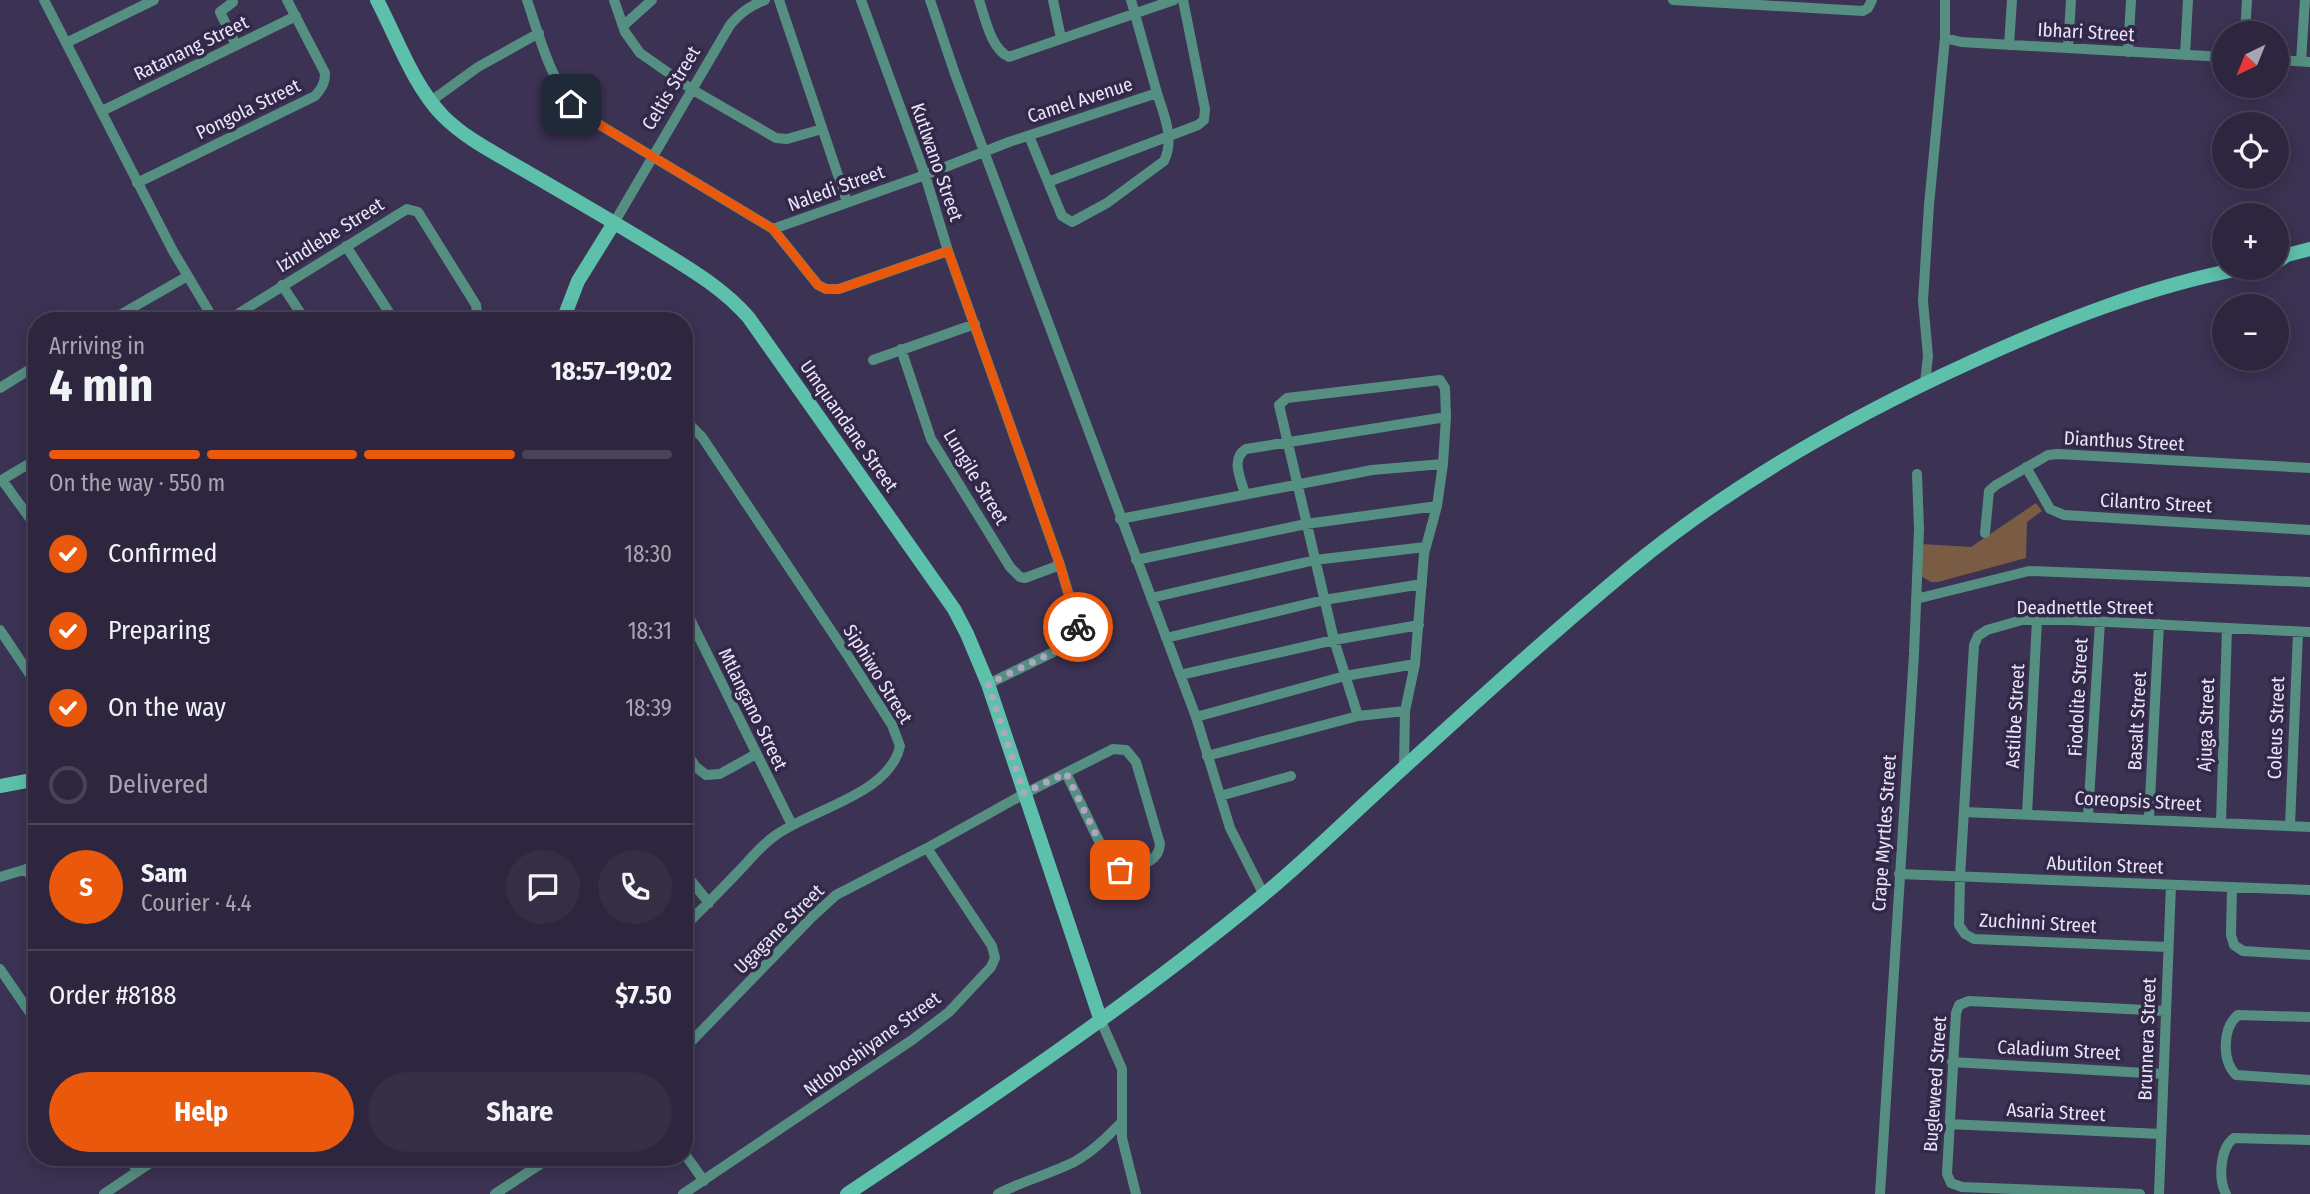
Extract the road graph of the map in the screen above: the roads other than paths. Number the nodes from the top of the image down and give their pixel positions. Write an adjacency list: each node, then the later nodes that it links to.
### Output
1 (44, 0): 35 (street)
2 (154, 0): 35 (street)
3 (287, 0): 29 (street, Pongola Street)
4 (377, 0): 45 (street, Umquandane Street)
5 (527, 0): 32 (street, Naledi Street)
6 (614, 0): 31 (street)
7 (652, 0): 31 (street)
8 (765, 0): 43 (street, Celtis Street)
9 (779, 0): 47 (street)
10 (861, 0): 52 (street, Kutlwano Street)
11 (930, 0): 50 (street)
12 (979, 0): 33 (street)
13 (1053, 0): 33 (street)
14 (1131, 0): 28 (street, Camel Avenue)
15 (1174, 0): 28 (street)
16 (1183, 0): 49 (street)
17 (1673, 0): 26 (street)
18 (1872, 0): 26 (street)
19 (1945, 0): 34 (street)
20 (2012, 0): 37 (street)
21 (2071, 0): 38 (street)
22 (2131, 0): 39 (street)
23 (2188, 0): 40 (street)
24 (2247, 0): 30 (street)
25 (2305, 0): 42 (street)
26 (1700, 1)
27 (233, 2): 36 (street)
28 (1133, 12): 33 (street); 44 (street, Camel Avenue)
29 (296, 16): 36 (street, Ratanang Street); 54 (street, Pongola Street)
30 (2246, 21)
31 (622, 26): 43 (street)
32 (539, 33): 45 (street); 51 (street, Naledi Street)
33 (1061, 38)
34 (1945, 38): 37 (street, Ibhari Street); 78 (street)
35 (66, 43): 46 (street)
36 (236, 45): 46 (street, Ratanang Street)
37 (2009, 45): 38 (street, Ibhari Street)
38 (2068, 48): 39 (street, Ibhari Street)
39 (2128, 52): 40 (street, Ibhari Street)
40 (2185, 55): 41 (street, Ibhari Street)
41 (2212, 56)
42 (2306, 62)
43 (694, 90): 47 (street); 51 (street, Celtis Street)
44 (1157, 93): 48 (street, Camel Avenue); 49 (street)
45 (431, 102): 56 (street, Umquandane Street)
46 (102, 111): 54 (street)
47 (822, 128): 55 (street)
48 (1029, 136): 50 (street, Camel Avenue); 53 (street)
49 (1170, 136): 53 (street); 53 (street)
50 (985, 153): 52 (street, Camel Avenue); 93 (street)
51 (652, 157): 56 (street, Celtis Street); 57 (street, Naledi Street)
52 (925, 175): 55 (street, Naledi Street); 60 (street, Kutlwano Street)
53 (1048, 182)
54 (137, 183): 65 (street)
55 (847, 202): 57 (street, Naledi Street)
56 (614, 223): 73 (street, Celtis Street); 121 (street, Umquandane Street)
57 (773, 229): 60 (street)
58 (346, 246): 66 (street, Izindlebe Street); 71 (street); 72 (street, Izindlebe Street)
59 (2310, 249): 61 (street)
60 (948, 251): 74 (street, Kutlwano Street)
61 (2289, 254)
62 (2310, 257): 63 (street)
63 (2289, 260)
64 (2212, 275): 78 (street)
65 (186, 276): 67 (street); 68 (street)
66 (282, 285): 69 (street, Izindlebe Street); 70 (street)
67 (125, 312)
68 (209, 312)
69 (240, 312)
70 (299, 312)
71 (389, 312)
72 (477, 312)
73 (566, 312)
74 (975, 324): 75 (street); 100 (street, Kutlwano Street)
75 (901, 349): 76 (street); 100 (street, Lungile Street)
76 (873, 360)
77 (28, 371): 79 (street)
78 (1925, 383): 128 (street)
79 (0, 388)
80 (1447, 417): 82 (street); 82 (street); 84 (street)
81 (693, 428): 140 (street, Siphiwo Street)
82 (1287, 441): 89 (street); 90 (street)
83 (28, 464): 88 (street)
84 (1443, 464): 89 (street); 91 (street)
85 (2026, 467): 86 (street, Dianthus Street); 95 (street, Cilantro Street); 96 (street, Dianthus Street)
86 (2310, 468)
87 (1917, 474): 104 (street, Crape Myrtles Street)
88 (1, 481): 92 (street)
89 (1297, 484): 90 (street); 94 (street)
90 (1245, 494): 93 (street)
91 (1437, 506): 94 (street); 97 (street)
92 (28, 516)
93 (1120, 520): 98 (street)
94 (1306, 524): 98 (street); 99 (street)
95 (2310, 530)
96 (1985, 533)
97 (1425, 547): 99 (street); 102 (street)
98 (1136, 560): 103 (street)
99 (1315, 561): 103 (street); 105 (street)
100 (1060, 565): 121 (street, Kutlwano Street)
101 (2310, 582): 104 (street)
102 (1422, 583): 105 (street); 110 (street)
103 (1151, 598): 115 (street)
104 (1916, 599): 146 (street, Crape Myrtles Street)
105 (1324, 600): 115 (street); 116 (street)
106 (2037, 620): 107 (street, Deadnettle Street); 135 (street, Deadnettle Street); 136 (street, Astilbe Street)
107 (2100, 622): 108 (street, Deadnettle Street); 137 (street, Fiodolite Street)
108 (2159, 624): 111 (street, Deadnettle Street); 138 (street, Basalt Street)
109 (693, 625): 125 (street, Mtlangano Street)
110 (1419, 625): 116 (street); 117 (street)
111 (2227, 628): 113 (street, Deadnettle Street); 139 (street, Ajuga Street)
112 (0, 629): 118 (street)
113 (2298, 632): 114 (street, Deadnettle Street); 141 (street, Coleus Street)
114 (2310, 632)
115 (1166, 638): 119 (street)
116 (1334, 640): 119 (street); 120 (street)
117 (1415, 664): 120 (street); 122 (street)
118 (28, 671)
119 (1180, 675): 124 (street)
120 (1345, 676): 123 (street); 124 (street)
121 (988, 684): 133 (street, Umquandane Street)
122 (1405, 711): 123 (street); 128 (street)
123 (1358, 716): 126 (street)
124 (1196, 718): 126 (street)
125 (756, 754): 127 (street); 140 (street, Mtlangano Street)
126 (1207, 756): 134 (street)
127 (693, 762)
128 (1404, 767): 153 (street)
129 (1066, 773): 129 (street, Ugagane Street); 133 (street, Ugagane Street)
130 (1291, 776): 134 (street)
131 (28, 780): 132 (street)
132 (1, 783)
133 (1024, 793): 143 (street, Ugagane Street); 162 (street, Umquandane Street)
134 (1220, 796): 153 (street)
135 (1964, 812): 136 (street, Coreopsis Street); 148 (street, Deadnettle Street)
136 (2027, 814): 137 (street, Coreopsis Street)
137 (2088, 816): 138 (street, Coreopsis Street)
138 (2149, 819): 139 (street, Coreopsis Street)
139 (2221, 822): 141 (street, Coreopsis Street)
140 (792, 825): 154 (street, Siphiwo Street)
141 (2290, 826): 142 (street, Coreopsis Street)
142 (2310, 827)
143 (927, 848): 163 (street, Ugagane Street); 176 (street, Ntloboshiyane Street)
144 (26, 869): 145 (street); 147 (street)
145 (28, 872)
146 (1899, 874): 148 (street, Abutilon Street); 183 (street, Crape Myrtles Street)
147 (0, 877)
148 (1960, 877): 150 (street, Abutilon Street); 156 (street, Zuchinni Street)
149 (693, 883): 154 (street)
150 (2171, 885): 151 (street, Abutilon Street); 156 (street, Brunnera Street)
151 (2232, 887): 152 (street, Abutilon Street); 157 (street)
152 (2310, 890)
153 (1264, 895): 162 (street)
154 (709, 903): 155 (street, Siphiwo Street)
155 (693, 918)
156 (2168, 947): 160 (street, Brunnera Street)
157 (2310, 955)
158 (0, 969): 159 (street)
159 (28, 1010)
160 (2166, 1011): 164 (street, Bugleweed Street); 165 (street, Brunnera Street)
161 (2310, 1017): 166 (street)
162 (1101, 1021): 167 (street); 180 (street)
163 (693, 1040)
164 (1952, 1062): 165 (street, Caladium Street); 168 (street, Bugleweed Street)
165 (2164, 1074): 169 (street, Brunnera Street)
166 (2310, 1080)
167 (1121, 1123): 181 (street); 182 (street)
168 (1949, 1124): 169 (street, Asaria Street); 184 (street, Bugleweed Street)
169 (2161, 1134): 185 (street, Brunnera Street)
170 (2310, 1140): 186 (street)
171 (134, 1166): 175 (street)
172 (146, 1166): 175 (street)
173 (537, 1166): 178 (street)
174 (693, 1166): 176 (street)
175 (138, 1171): 177 (street)
176 (704, 1181): 179 (street, Ntloboshiyane Street)
177 (104, 1194)
178 (495, 1194)
179 (683, 1194)
180 (847, 1194)
181 (998, 1194)
182 (1136, 1194)
183 (1880, 1194)
184 (2140, 1194)
185 (2159, 1194)
186 (2226, 1194)

